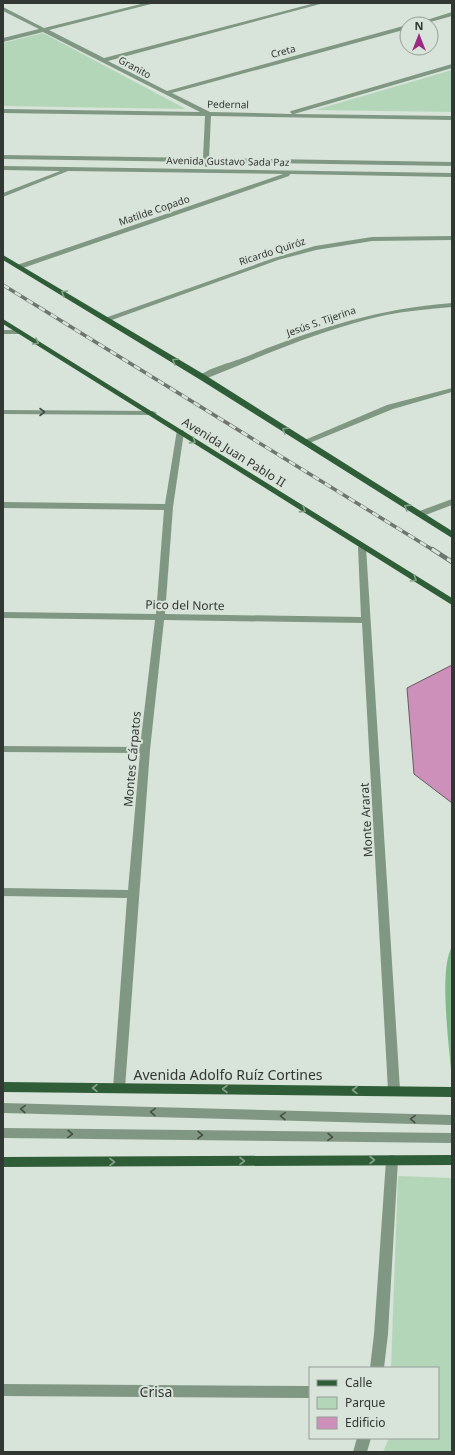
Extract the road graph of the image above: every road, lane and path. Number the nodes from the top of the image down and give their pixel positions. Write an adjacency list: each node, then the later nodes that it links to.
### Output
1 (152, 3): 7 (street)
2 (321, 3): 9 (street)
3 (3, 9): 7 (street, Granito)
4 (452, 14): 5 (street)
5 (439, 18)
6 (399, 29): 11 (street, Creta)
7 (44, 30): 8 (street); 9 (street, Granito)
8 (3, 40)
9 (104, 60): 11 (street, Granito)
10 (452, 66): 14 (street)
11 (165, 93): 13 (street, Granito)
12 (3, 112): 13 (street, Pedernal)
13 (208, 114): 14 (street, Pedernal); 17 (street)
14 (281, 115): 15 (street, Pedernal)
15 (452, 118)
16 (3, 157): 17 (street, Avenida Gustavo Sada Paz)
17 (206, 160): 18 (street, Avenida Gustavo Sada Paz); 21 (street)
18 (452, 164)
19 (3, 168): 20 (street, Avenida Gustavo Sada Paz)
20 (71, 169): 21 (street, Avenida Gustavo Sada Paz); 24 (street)
21 (206, 171): 22 (street, Avenida Gustavo Sada Paz)
22 (295, 172): 23 (street, Avenida Gustavo Sada Paz); 27 (street, Matilde Copado)
23 (452, 175)
24 (3, 195)
25 (452, 238): 29 (street, Ricardo Quiróz)
26 (3, 257): 27 (main road)
27 (20, 267): 29 (main road, one-way to 27)
28 (452, 305): 33 (street, Jesús S. Tijerina)
29 (106, 319): 33 (main road, one-way to 29)
30 (3, 321): 32 (main road, Avenida Juan Pablo II)
31 (3, 332): 32 (street)
32 (19, 332): 36 (main road, Avenida Juan Pablo II, one-way to 36)
33 (202, 377): 38 (main road, one-way to 33)
34 (452, 390): 38 (street)
35 (3, 412): 36 (street, one-way to 36)
36 (153, 413): 37 (main road, Avenida Juan Pablo II)
37 (180, 432): 41 (street, Montes Cárpatos); 44 (main road, Avenida Juan Pablo II, one-way to 44)
38 (304, 442): 42 (main road, one-way to 38)
39 (452, 502): 42 (street)
40 (3, 505): 41 (street)
41 (168, 507): 47 (street, Montes Cárpatos)
42 (420, 514): 43 (main road)
43 (452, 535)
44 (362, 548): 45 (main road, Avenida Juan Pablo II, one-way to 45); 48 (street, Monte Ararat)
45 (452, 602)
46 (3, 615): 47 (street, Pico del Norte)
47 (160, 617): 48 (street, Pico del Norte); 50 (street, Montes Cárpatos)
48 (368, 620): 55 (street, Monte Ararat)
49 (3, 749): 50 (street)
50 (145, 750): 52 (street, Montes Cárpatos)
51 (3, 892): 52 (street)
52 (132, 894): 54 (street, Montes Cárpatos)
53 (3, 1088): 54 (main road, Avenida Adolfo Ruíz Cortines, one-way to 53)
54 (119, 1088): 55 (main road, Avenida Adolfo Ruíz Cortines, one-way to 54)
55 (394, 1090): 56 (main road, Avenida Adolfo Ruíz Cortines)
56 (452, 1092)
57 (3, 1108): 58 (street, one-way to 57)
58 (452, 1120)
59 (3, 1133): 60 (street, one-way to 60)
60 (452, 1138)
61 (392, 1160): 62 (main road); 63 (main road, one-way to 61); 64 (street)
62 (452, 1160)
63 (3, 1162)
64 (377, 1367)
65 (3, 1390): 66 (street, Crisa)
66 (309, 1392)
67 (364, 1439): 68 (street)
68 (360, 1452)

